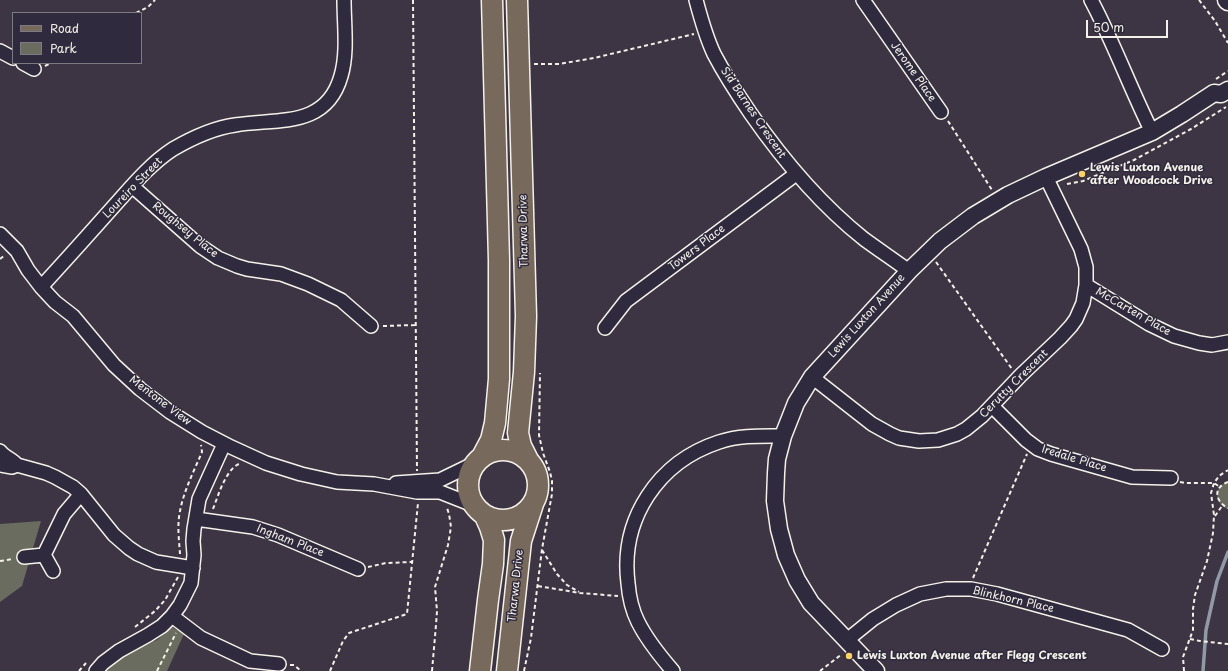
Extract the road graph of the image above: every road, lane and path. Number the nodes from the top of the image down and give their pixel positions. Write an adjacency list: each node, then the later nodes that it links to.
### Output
1 (155, 0): 11 (path)
2 (344, 0): 25 (street, Loureiro Street)
3 (413, 0): 33 (path)
4 (492, 0): 44 (main road)
5 (517, 0): 45 (main road, Tharwa Drive)
6 (696, 0): 12 (street, Sid Barnes Crescent)
7 (862, 0): 13 (street, Jerome Place)
8 (869, 0): 13 (street, Jerome Place)
9 (1091, 0): 22 (street)
10 (1199, 0): 14 (path)
11 (138, 12)
12 (705, 31): 17 (path); 23 (street, Sid Barnes Crescent)
13 (885, 31): 21 (street, Jerome Place)
14 (1228, 43)
15 (0, 52): 16 (street)
16 (12, 58)
17 (534, 64)
18 (1228, 71): 19 (path)
19 (1221, 85): 22 (street, Lewis Luxton Avenue)
20 (1228, 105): 24 (path)
21 (941, 112): 26 (path)
22 (1152, 132): 24 (street, Lewis Luxton Avenue)
23 (796, 174): 29 (street, Sid Barnes Crescent); 34 (street, Towers Place)
24 (1048, 183): 29 (street, Lewis Luxton Avenue); 30 (street, Cerutty Crescent)
25 (132, 186): 31 (street, Loureiro Street); 32 (street, Roughsey Place)
26 (994, 193)
27 (0, 234): 31 (street, Mentone View)
28 (934, 260): 37 (path)
29 (908, 271): 36 (street, Lewis Luxton Avenue)
30 (1086, 285): 35 (street, McCarten Place); 37 (street, Cerutty Crescent)
31 (41, 287): 41 (street, Mentone View)
32 (371, 326): 33 (path)
33 (416, 326): 52 (path)
34 (605, 328)
35 (1228, 342)
36 (812, 377): 38 (street, Cerutty Crescent); 39 (street, Lewis Luxton Avenue)
37 (1019, 378): 38 (street, Cerutty Crescent)
38 (992, 406): 42 (street, Iredale Place)
39 (783, 436): 72 (street); 77 (street, Lewis Luxton Avenue)
40 (197, 439): 66 (path)
41 (224, 444): 52 (street, Mentone View); 61 (street)
42 (1033, 445): 49 (street, Iredale Place); 70 (path)
43 (0, 451): 47 (street)
44 (478, 460): 45 (main road); 52 (street, Mentone View); 59 (main road)
45 (528, 460): 55 (main road)
46 (0, 464): 47 (street)
47 (17, 465): 54 (street)
48 (1228, 470): 51 (path)
49 (1171, 478): 51 (path)
50 (1228, 482): 53 (path)
51 (1214, 483): 53 (path); 60 (path)
52 (417, 487): 59 (street, Mentone View); 65 (path)
53 (1220, 487): 56 (path)
54 (81, 494): 63 (street); 66 (street)
55 (533, 503): 59 (main road); 85 (main road, Tharwa Drive)
56 (1222, 506): 58 (path); 60 (path)
57 (446, 508): 83 (path)
58 (1228, 508)
59 (479, 510): 84 (main road)
60 (1214, 517): 75 (path)
61 (196, 519): 66 (street); 67 (street, Ingham Place)
62 (542, 549): 71 (path)
63 (44, 555): 64 (street); 68 (street)
64 (24, 557)
65 (412, 562): 67 (path); 82 (path)
66 (187, 567): 73 (street); 74 (path)
67 (358, 569)
68 (54, 571)
69 (538, 586): 71 (path)
70 (971, 589): 77 (street, Blinkhorn Place); 78 (street, Blinkhorn Place)
71 (580, 593): 72 (path)
72 (629, 596): 86 (street)
73 (172, 616): 79 (street); 80 (street)
74 (133, 629)
75 (1190, 639): 76 (path); 89 (path)
76 (1228, 644)
77 (846, 646): 87 (path); 88 (street, Lewis Luxton Avenue)
78 (1162, 649)
79 (279, 664)
80 (92, 666): 81 (path)
81 (79, 671)
82 (330, 671)
83 (432, 671)
84 (480, 671)
85 (507, 671)
86 (674, 671)
87 (820, 671)
88 (876, 671)
89 (1184, 671)

